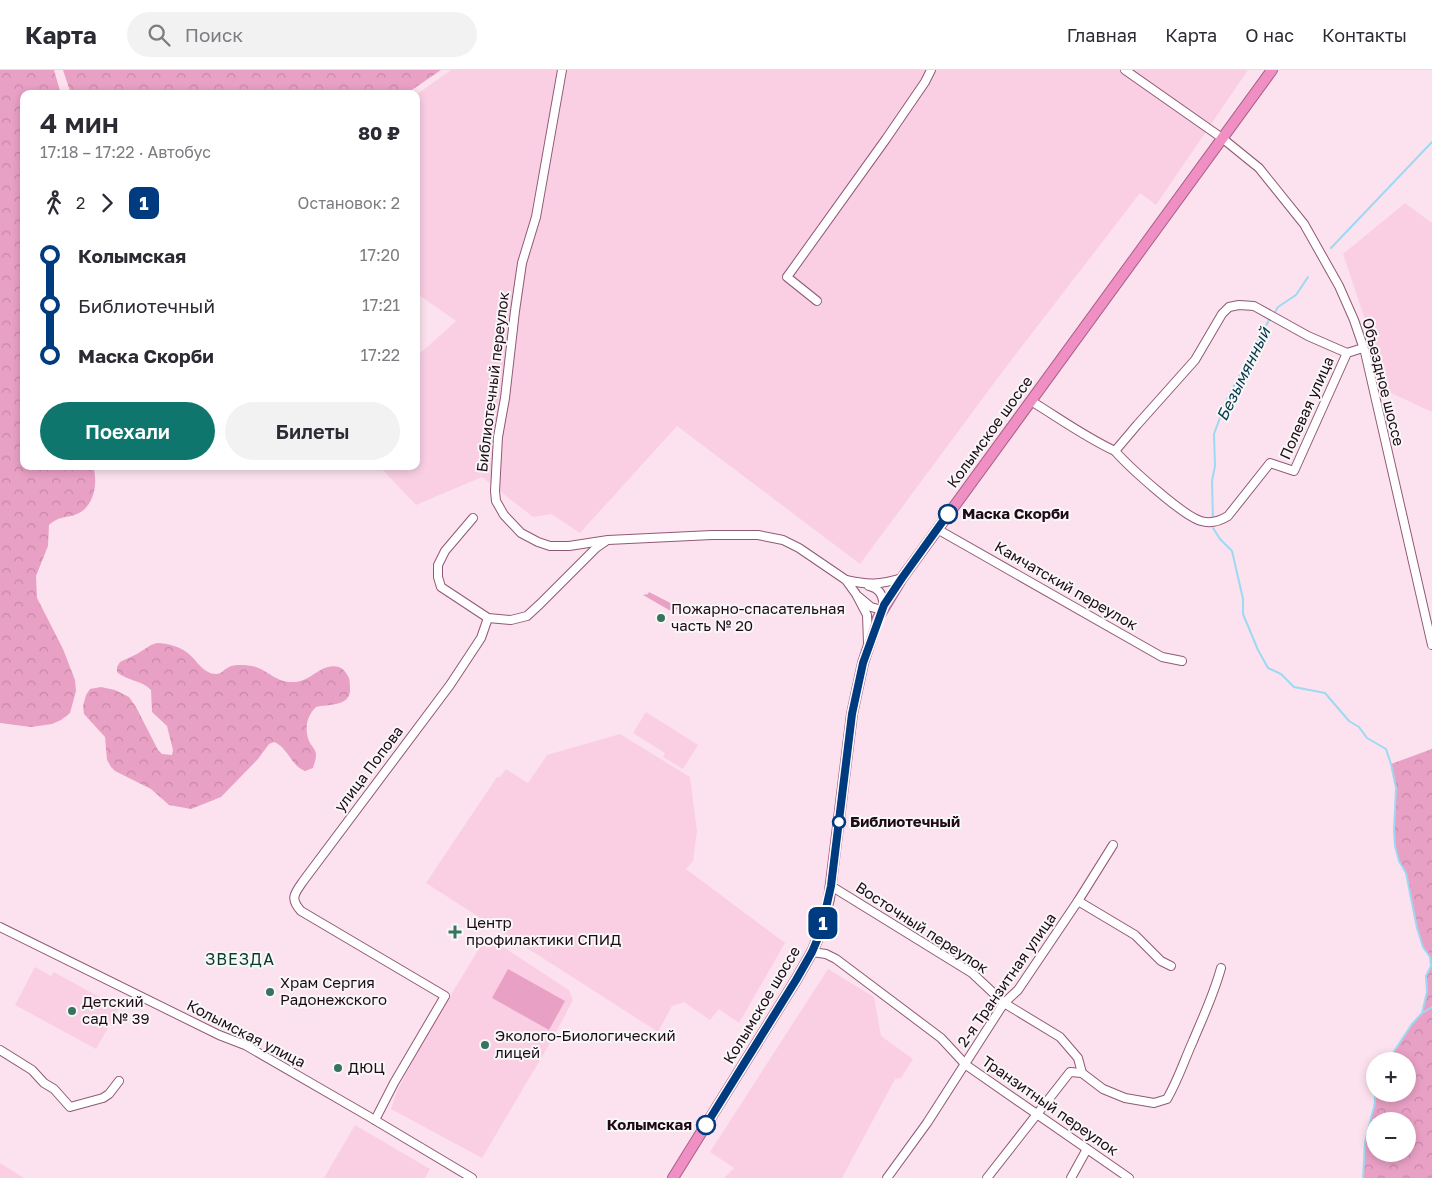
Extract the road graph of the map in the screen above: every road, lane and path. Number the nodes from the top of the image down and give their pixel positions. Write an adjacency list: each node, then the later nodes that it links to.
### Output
1 (562, 70): 13 (street, Библиотечный переулок)
2 (931, 70): 6 (street)
3 (1125, 70): 5 (street, Объездное шоссе)
4 (1272, 70): 5 (highway, Колымское шоссе)
5 (1222, 138): 7 (street, Объездное шоссе); 9 (highway, Колымское шоссе)
6 (817, 301)
7 (1363, 348): 8 (street, Полевая улица); 21 (street, Объездное шоссе)
8 (1347, 353): 10 (street); 10 (street, Полевая улица)
9 (1031, 401): 10 (street); 12 (highway, Колымское шоссе)
10 (1115, 451)
11 (474, 518): 19 (street)
12 (937, 529): 14 (highway, Колымское шоссе); 22 (street, Камчатский переулок)
13 (608, 540): 15 (street, Библиотечный переулок); 19 (street)
14 (902, 578): 16 (street, Библиотечный переулок); 18 (highway, Колымское шоссе)
15 (846, 580): 16 (street, Библиотечный переулок); 17 (street, Библиотечный переулок)
16 (865, 585): 18 (street)
17 (856, 594): 18 (street); 20 (street, Библиотечный переулок)
18 (883, 608): 20 (highway, Колымское шоссе)
19 (488, 618): 36 (street, улица Попова)
20 (868, 644): 24 (highway, Колымское шоссе)
21 (1432, 645)
22 (1182, 661)
23 (1113, 845): 25 (street, 2-я Транзитная улица)
24 (831, 886): 27 (highway, Колымское шоссе); 30 (street, Восточный переулок)
25 (1078, 901): 28 (street); 30 (street, 2-я Транзитная улица)
26 (0, 927): 36 (street, Колымская улица)
27 (812, 952): 32 (street, Транзитный переулок); 39 (highway, Колымское шоссе)
28 (1171, 966)
29 (1221, 968): 33 (street)
30 (1004, 1003): 32 (street, 2-я Транзитная улица); 33 (street, Восточный переулок)
31 (0, 1050): 34 (street)
32 (966, 1065): 35 (street, Транзитный переулок); 40 (street, 2-я Транзитная улица)
33 (1082, 1073): 35 (street)
34 (119, 1080)
35 (1036, 1114): 37 (street, Транзитный переулок); 41 (street)
36 (375, 1120): 38 (street, Колымская улица)
37 (1087, 1149): 42 (street); 43 (street, Транзитный переулок)
38 (472, 1178)
39 (673, 1178)
40 (887, 1178)
41 (987, 1178)
42 (1071, 1178)
43 (1129, 1178)

